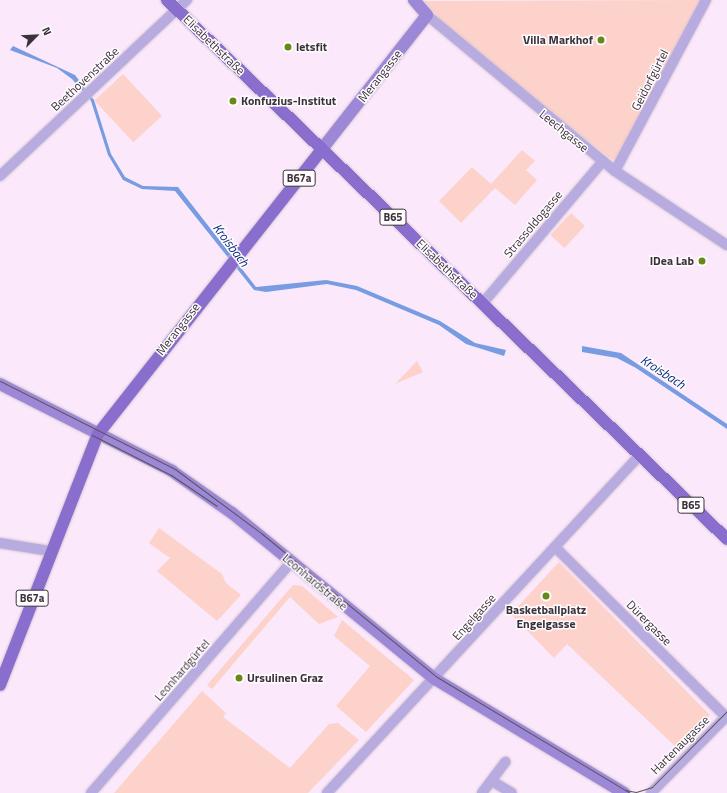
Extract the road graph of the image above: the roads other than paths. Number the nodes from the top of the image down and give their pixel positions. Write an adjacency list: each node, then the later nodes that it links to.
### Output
1 (167, 0): 5 (main road, Elisabethstraße / B65)
2 (187, 0): 5 (street, Beethovenstraße)
3 (414, 0): 6 (main road, Leechgasse)
4 (706, 0): 9 (street, Geidorfgürtel)
5 (177, 9): 7 (main road, Elisabethstraße / B65); 10 (street, Beethovenstraße)
6 (427, 15): 7 (main road, Merangasse); 8 (street, Leechgasse)
7 (322, 149): 12 (main road, Elisabethstraße / B65); 14 (main road, Merangasse / B67a)
8 (603, 162): 9 (street, Leechgasse); 12 (street, Strassoldogasse)
9 (615, 171): 11 (street, Leechgasse)
10 (0, 176)
11 (727, 245)
12 (483, 303): 15 (main road, Elisabethstraße / B65)
13 (0, 384): 14 (main road, Leonhardstraße)
14 (98, 434): 19 (main road, Merangasse / B67a); 20 (main road, Leonhardstraße)
15 (639, 456): 16 (main road, Elisabethstraße / B65); 18 (street, Engelgasse)
16 (727, 539)
17 (0, 543): 19 (street)
18 (555, 547): 21 (street, Engelgasse); 23 (street, Dürergasse)
19 (50, 551): 22 (main road, Merangasse / B67a)
20 (292, 562): 21 (main road, Leonhardstraße); 26 (street, Leonhardgürtel)
21 (435, 679): 27 (street, Engelgasse); 30 (main road, Leonhardstraße)
22 (0, 685)
23 (726, 716): 31 (street, Hartenaugasse)
24 (505, 762): 25 (street)
25 (492, 780): 28 (street); 29 (street)
26 (91, 793)
27 (327, 793)
28 (482, 793)
29 (512, 793)
30 (624, 793)
31 (651, 793)

